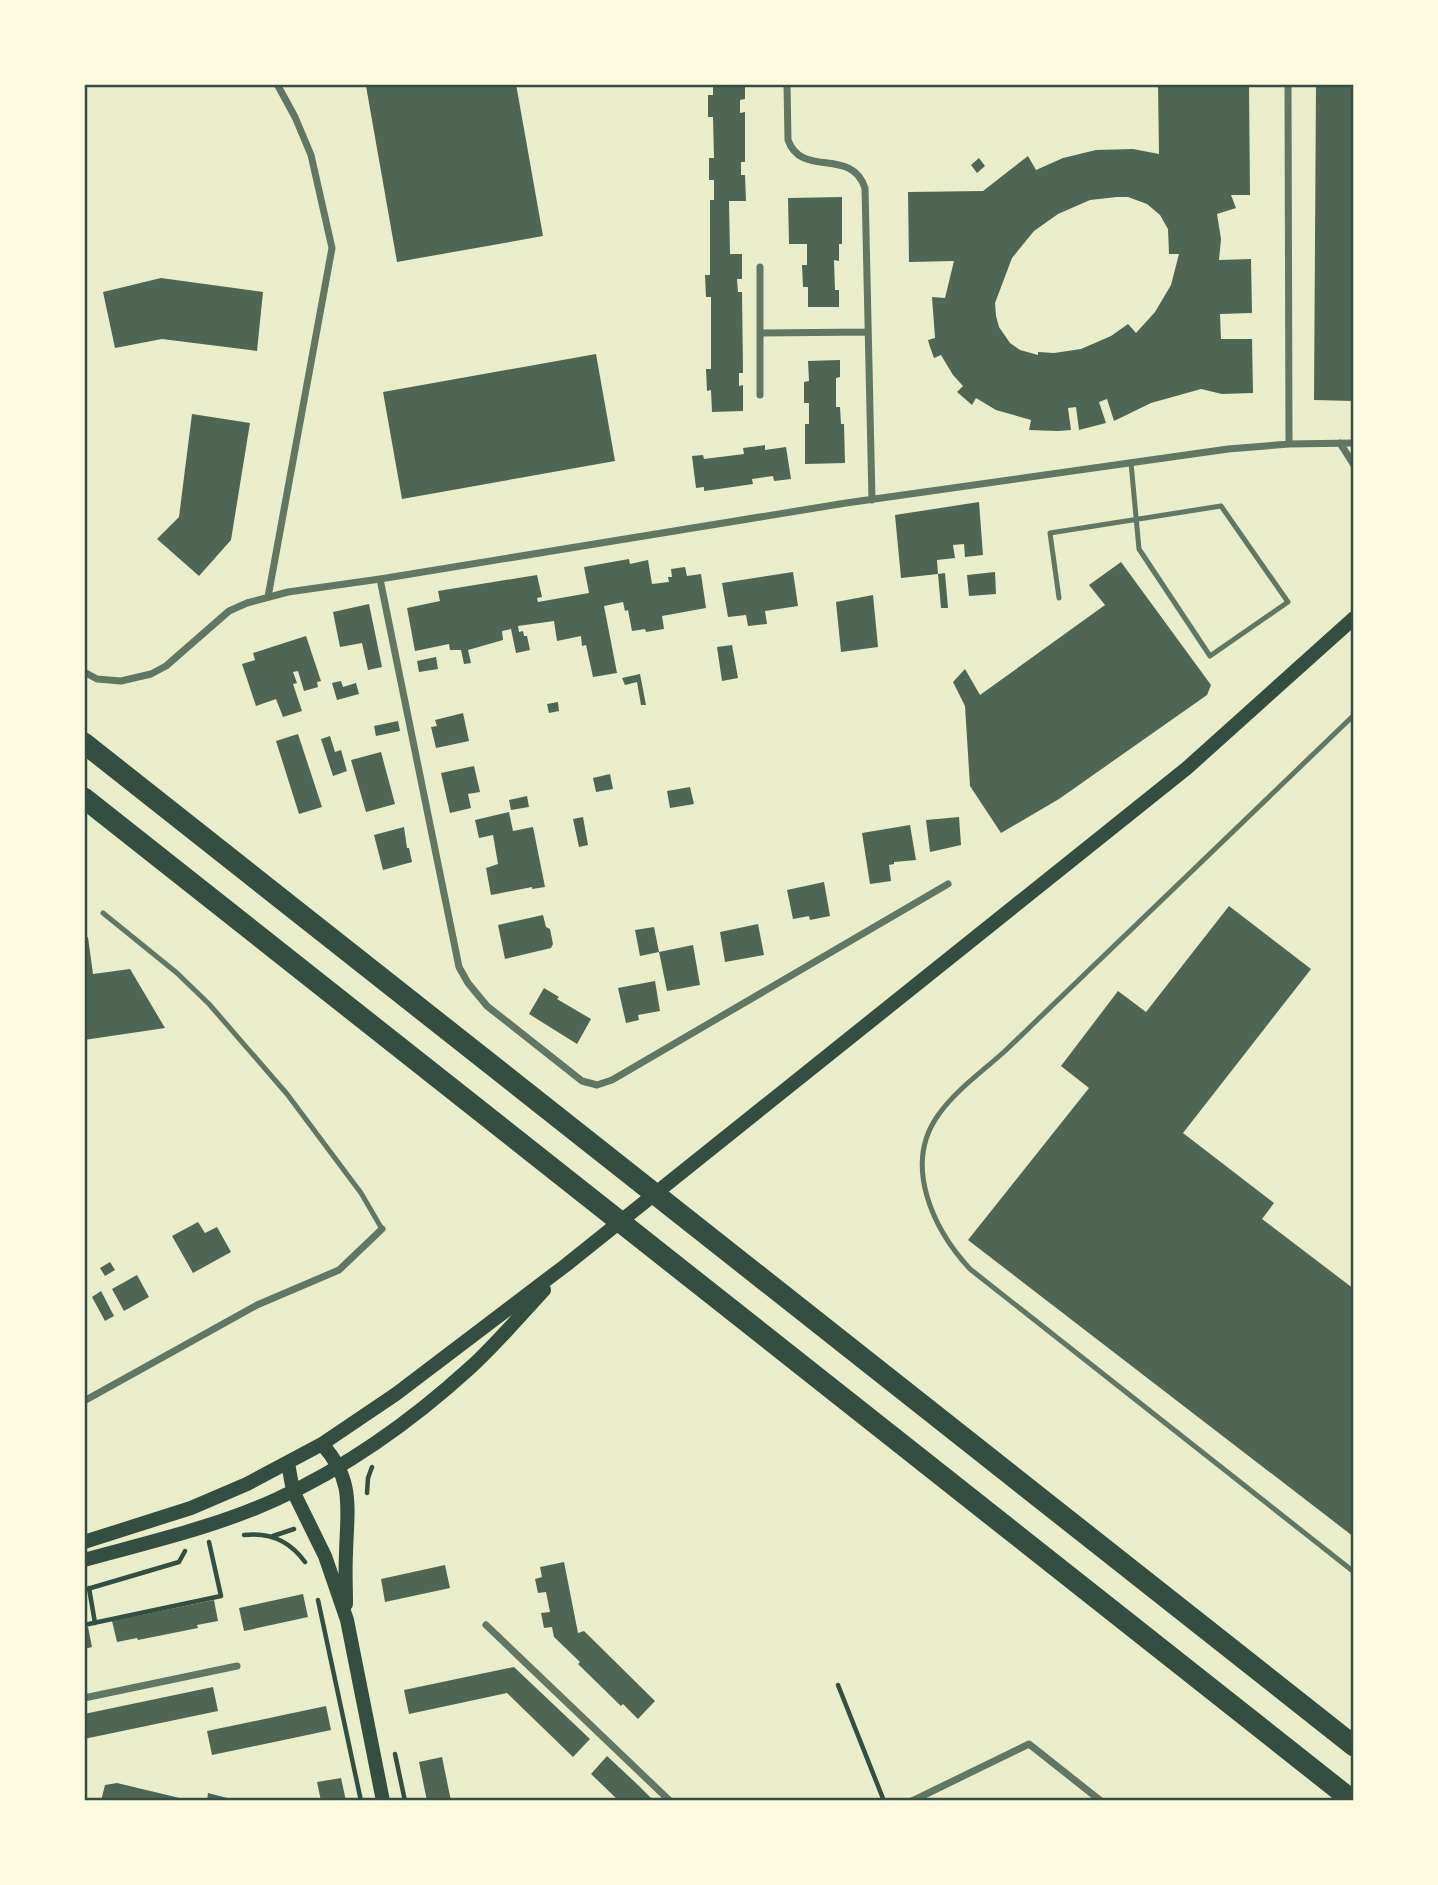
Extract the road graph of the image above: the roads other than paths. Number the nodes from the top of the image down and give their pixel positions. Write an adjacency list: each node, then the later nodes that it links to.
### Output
1 (277, 84): 16 (street)
2 (787, 84): 5 (street)
3 (1289, 84): 10 (street)
4 (760, 267): 6 (street)
5 (867, 332): 6 (street); 13 (street)
6 (760, 333): 7 (street)
7 (760, 395)
8 (1340, 443): 9 (street); 10 (street); 12 (street)
9 (1354, 443)
10 (1289, 444): 11 (street)
11 (1131, 463): 13 (street); 14 (lane)
12 (1354, 465)
13 (872, 500): 15 (street)
14 (1136, 520): 14 (lane); 17 (lane)
15 (380, 579): 16 (street); 23 (street)
16 (268, 597): 19 (street)
17 (1059, 598)
18 (1354, 618): 26 (main road)
19 (86, 673)
20 (1354, 715): 34 (lane)
21 (84, 743): 39 (highway)
22 (84, 798): 44 (highway)
23 (948, 884)
24 (103, 913): 25 (lane)
25 (382, 1229): 27 (street)
26 (566, 1265): 28 (main road); 30 (main road)
27 (84, 1401)
28 (322, 1444): 29 (main road); 30 (main road)
29 (288, 1463): 31 (main road); 32 (main road)
30 (339, 1465): 31 (main road); 35 (main road)
31 (293, 1491): 33 (main road); 35 (main road)
32 (84, 1542)
33 (84, 1560)
34 (1354, 1572)
35 (346, 1620): 40 (main road)
36 (486, 1625): 41 (street)
37 (237, 1666): 38 (street)
38 (84, 1698)
39 (1354, 1746)
40 (383, 1801)
41 (670, 1801)
42 (912, 1801): 43 (street)
43 (1101, 1801)
44 (1353, 1801)

